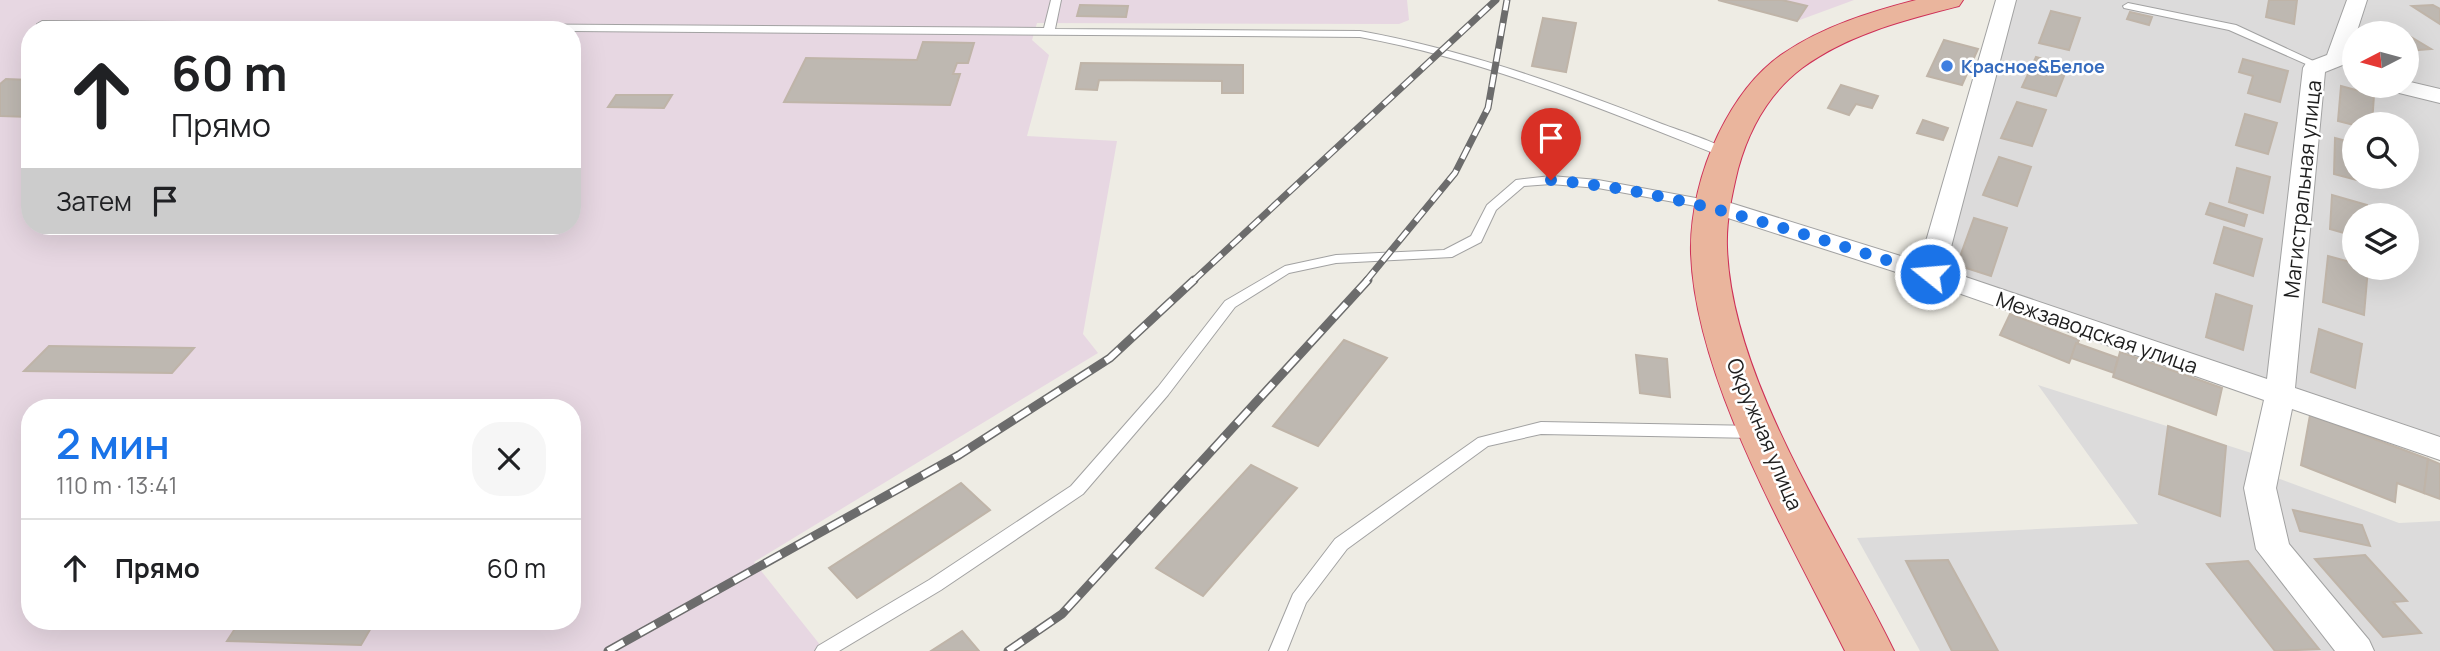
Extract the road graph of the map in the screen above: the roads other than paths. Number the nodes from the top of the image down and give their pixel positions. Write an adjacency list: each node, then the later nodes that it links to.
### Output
1 (1056, 0): 7 (lane)
2 (1949, 0): 12 (highway, Окружная улица)
3 (2006, 0): 14 (street)
4 (2357, 0): 8 (street, Магистральная улица)
5 (2128, 6): 8 (lane)
6 (581, 28): 7 (lane)
7 (1049, 31): 12 (lane)
8 (2319, 66): 9 (street); 15 (street, Магистральная улица)
9 (2342, 72)
10 (2419, 91): 11 (street)
11 (2440, 96)
12 (1725, 153): 13 (highway, Окружная улица)
13 (1712, 205): 14 (street, Межзаводская улица); 16 (highway, Окружная улица); 18 (lane)
14 (1930, 274): 15 (street, Межзаводская улица)
15 (2280, 395): 17 (street, Межзаводская улица); 21 (street, Магистральная улица)
16 (1761, 432): 19 (lane); 20 (highway, Окружная улица)
17 (2440, 449)
18 (824, 651)
19 (1278, 651)
20 (1870, 651)
21 (2357, 651)

